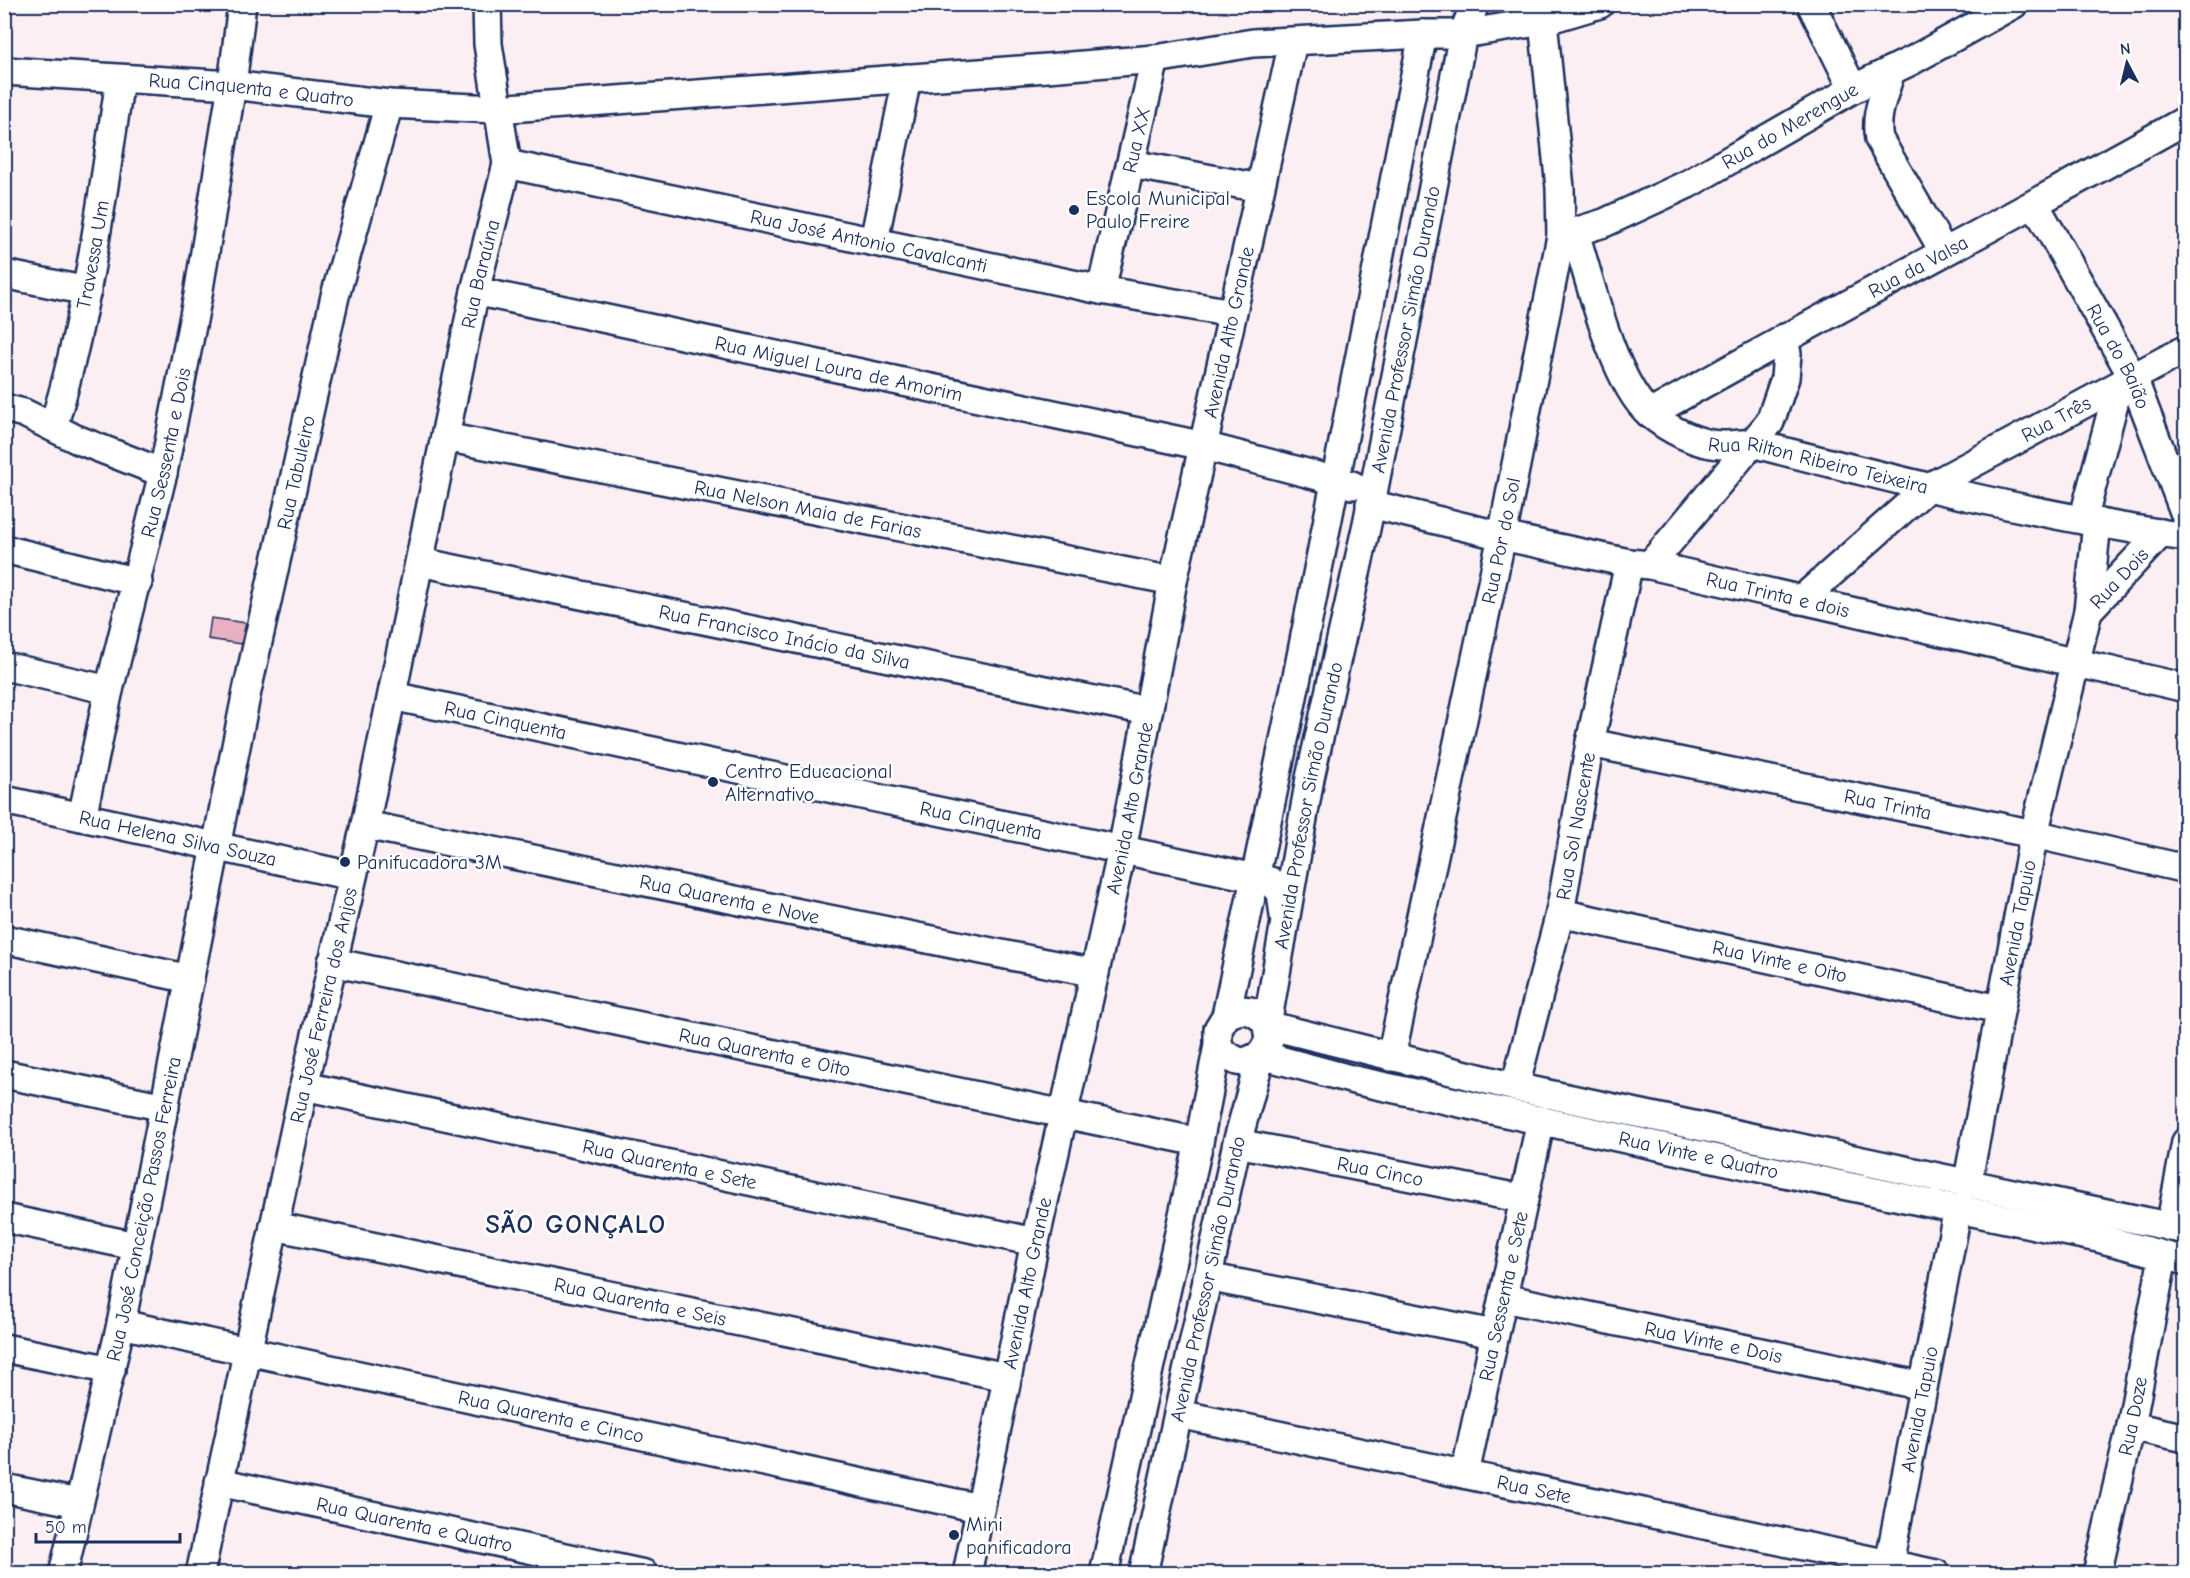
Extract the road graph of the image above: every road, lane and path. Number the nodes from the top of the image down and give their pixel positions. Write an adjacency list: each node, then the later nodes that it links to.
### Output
1 (242, 4): 16 (street, Rua Sessenta e Dois)
2 (487, 4): 19 (street, Rua Baraúna)
3 (1475, 4): 9 (street, Avenida Professor Simão Durando)
4 (1600, 4): 7 (street, Rua Cinquenta e Quatro)
5 (1811, 4): 17 (street)
6 (2014, 4): 12 (street, Rua do Merengue)
7 (1543, 21): 9 (street, Rua Cinquenta e Quatro); 25 (street, Rua Por do Sol)
8 (1423, 34): 9 (street, Rua Cinquenta e Quatro); 10 (street, Rua Cinquenta e Quatro); 43 (street, Avenida Professor Simão Durando)
9 (1463, 34): 45 (street, Avenida Professor Simão Durando)
10 (1293, 42): 11 (street, Rua Cinquenta e Quatro); 23 (street, Avenida Alto Grande)
11 (1155, 59): 14 (street, Rua Cinquenta e Quatro); 22 (street, Rua XX)
12 (1891, 70): 17 (street, Rua do Merengue); 27 (street)
13 (4, 71): 15 (street, Rua Cinquenta e Quatro)
14 (907, 78): 19 (street, Rua Cinquenta e Quatro); 26 (street)
15 (120, 80): 16 (street, Rua Cinquenta e Quatro); 30 (street, Travessa Um)
16 (232, 85): 18 (street, Rua Cinquenta e Quatro); 42 (street, Rua Sessenta e Dois)
17 (1853, 89): 25 (street, Rua do Merengue)
18 (389, 104): 19 (street, Rua Cinquenta e Quatro); 68 (street, Rua Tabuleiro)
19 (496, 109): 21 (street, Rua Baraúna)
20 (2186, 120): 24 (street, Rua da Valsa)
21 (507, 164): 26 (street, Rua José Antonio Cavalcanti); 31 (street, Rua Baraúna)
22 (1131, 164): 23 (street); 29 (street, Rua XX)
23 (1260, 188): 32 (street, Avenida Alto Grande)
24 (2036, 204): 27 (street, Rua da Valsa); 35 (street, Rua do Baião)
25 (1568, 235): 37 (street, Rua Rilton Ribeiro Teixeira); 49 (street, Rua Por do Sol)
26 (874, 241): 29 (street, Rua José Antonio Cavalcanti)
27 (1944, 252): 33 (street, Rua da Valsa)
28 (4, 274): 30 (street)
29 (1101, 290): 32 (street, Rua José Antonio Cavalcanti)
30 (87, 291): 38 (street, Travessa Um)
31 (475, 291): 39 (street, Rua Baraúna); 41 (street, Rua Miguel Loura de Amorim)
32 (1232, 313): 41 (street, Avenida Alto Grande)
33 (1784, 338): 37 (street, Rua da Valsa); 40 (street)
34 (2186, 349): 35 (street, Rua Três)
35 (2125, 383): 44 (street, Rua Três); 46 (street, Rua do Baião); 47 (street)
36 (4, 408): 38 (street)
37 (1650, 414): 40 (street, Rua Rilton Ribeiro Teixeira)
38 (53, 427): 42 (street)
39 (445, 438): 51 (street, Rua José Ferreira dos Anjos); 53 (street, Rua Nelson Maia de Farias)
40 (1752, 444): 44 (street, Rua Rilton Ribeiro Teixeira); 52 (street)
41 (1204, 446): 43 (street, Rua Miguel Loura de Amorim); 53 (street, Avenida Alto Grande)
42 (163, 473): 54 (street, Rua Sessenta e Dois)
43 (1336, 480): 45 (street, Rua Trinta e dois); 72 (street, Avenida Professor Simão Durando)
44 (1927, 488): 47 (street, Rua Rilton Ribeiro Teixeira); 55 (street, Rua Três)
45 (1372, 498): 49 (street, Rua Trinta e dois); 74 (street, Avenida Professor Simão Durando)
46 (2186, 517)
47 (2090, 521): 48 (street, Rua Rilton Ribeiro Teixeira); 56 (street)
48 (2173, 535): 56 (street, Rua Dois)
49 (1502, 536): 52 (street, Rua Trinta e dois); 85 (street, Rua Por do Sol)
50 (4, 549): 54 (street)
51 (420, 562): 61 (street, Rua José Ferreira dos Anjos); 62 (street, Rua Francisco Inácio da Silva)
52 (1639, 564): 55 (street, Rua Trinta e dois); 63 (street, Rua Sol Nascente)
53 (1173, 581): 62 (street, Avenida Alto Grande)
54 (138, 582): 60 (street, Rua Sessenta e Dois)
55 (1801, 600): 57 (street, Rua Trinta e dois)
56 (2088, 611): 57 (street, Rua Dois)
57 (2075, 663): 59 (street, Rua Trinta e dois); 67 (street, Avenida Tapuio)
58 (4, 666): 60 (street)
59 (2186, 688)
60 (109, 690): 65 (street, Rua Sessenta e Dois)
61 (392, 696): 66 (street, Rua José Ferreira dos Anjos); 69 (street, Rua Cinquenta)
62 (1148, 711): 69 (street, Avenida Alto Grande)
63 (1590, 743): 67 (street, Rua Trinta); 73 (street, Rua Sol Nascente)
64 (4, 800): 65 (street, Rua Helena Silva Souza)
65 (82, 817): 68 (street, Rua Helena Silva Souza)
66 (365, 825): 71 (street, Rua José Ferreira dos Anjos); 77 (street, Rua Quarenta e Nove)
67 (2034, 834): 70 (street, Rua Trinta); 79 (street, Avenida Tapuio)
68 (216, 844): 71 (street, Rua Helena Silva Souza); 78 (street, Rua José Conceição Passos Ferreira)
69 (1122, 850): 72 (street, Rua Cinquenta); 77 (street, Avenida Alto Grande)
70 (2186, 869)
71 (352, 876): 76 (street, Rua José Ferreira dos Anjos)
72 (1254, 878): 74 (street, Rua Cinquenta); 80 (street, Avenida Professor Simão Durando)
73 (1560, 913): 79 (street, Rua Vinte e Oito); 89 (street, Rua Sol Nascente)
74 (1285, 921): 81 (street, Avenida Professor Simão Durando)
75 (4, 939): 78 (street)
76 (332, 962): 88 (street, Rua José Ferreira dos Anjos); 91 (street, Rua Quarenta e Oito)
77 (1095, 973): 91 (street, Avenida Alto Grande)
78 (190, 979): 90 (street, Rua José Conceição Passos Ferreira)
79 (1999, 1009): 97 (street, Avenida Tapuio)
80 (1226, 1016): 81 (street, Rua Vinte e Quatro); 82 (street, Avenida Professor Simão Durando)
81 (1267, 1025): 83 (street, Rua Vinte e Quatro); 84 (street, Avenida Professor Simão Durando)
82 (1218, 1046): 84 (street, Rua Vinte e Quatro); 93 (street, Avenida Professor Simão Durando)
83 (1361, 1049): 85 (street, Rua Vinte e Quatro); 87 (street)
84 (1261, 1055): 87 (street, Rua Vinte e Quatro); 95 (street, Avenida Professor Simão Durando)
85 (1391, 1057): 89 (street, Rua Vinte e Quatro)
86 (4, 1074): 90 (street)
87 (1354, 1080): 92 (street, Rua Vinte e Quatro)
88 (304, 1086): 100 (street, Rua José Ferreira dos Anjos); 102 (street, Rua Quarenta e Sete)
89 (1515, 1087): 96 (street, Rua Vinte e Quatro)
90 (165, 1107): 103 (street, Rua José Conceição Passos Ferreira)
91 (1064, 1113): 93 (street, Rua Quarenta e Oito); 102 (street, Avenida Alto Grande)
92 (1541, 1120): 96 (street, Rua Vinte e Quatro); 98 (street, Rua Sessenta e Sete)
93 (1199, 1142): 127 (street, Avenida Professor Simão Durando)
94 (2186, 1142): 101 (street)
95 (1237, 1143): 98 (street, Rua Cinco); 105 (street, Avenida Professor Simão Durando)
96 (1925, 1188): 97 (street, Rua Vinte e Quatro)
97 (1962, 1197): 101 (street, Rua Vinte e Quatro); 104 (street, Rua Vinte e Quatro); 113 (street, Avenida Tapuio)
98 (1524, 1198): 106 (street, Rua Sessenta e Sete)
99 (4, 1218): 103 (street)
100 (274, 1226): 110 (street, Rua José Ferreira dos Anjos); 112 (street, Rua Quarenta e Seis)
101 (2178, 1228)
102 (1035, 1242): 112 (street, Avenida Alto Grande)
103 (135, 1246): 107 (street, Rua José Conceição Passos Ferreira)
104 (2174, 1259): 115 (street, Rua Doze)
105 (1207, 1277): 108 (street); 114 (street, Avenida Professor Simão Durando)
106 (1504, 1298): 108 (street, Rua Sessenta e Sete); 113 (street, Rua Vinte e Dois)
107 (121, 1324): 110 (street, Rua Quarenta e Cinco); 111 (street, Rua José Conceição Passos Ferreira)
108 (1494, 1334): 117 (street, Rua Sessenta e Sete)
109 (4, 1348): 111 (street)
110 (248, 1352): 118 (street, Rua José Ferreira dos Anjos); 121 (street, Rua Quarenta e Cinco)
111 (111, 1370): 120 (street, Rua José Conceição Passos Ferreira)
112 (1007, 1377): 121 (street, Avenida Alto Grande)
113 (1923, 1386): 122 (street, Avenida Tapuio)
114 (1179, 1414): 117 (street, Rua Sete); 128 (street, Avenida Professor Simão Durando)
115 (2131, 1426): 116 (street); 130 (street, Rua Doze)
116 (2186, 1438)
117 (1465, 1474): 122 (street, Rua Sete)
118 (219, 1482): 124 (street, Rua José Ferreira dos Anjos); 125 (street, Rua Quarenta e Quatro)
119 (4, 1488): 120 (street)
120 (78, 1503): 123 (street, Rua José Conceição Passos Ferreira)
121 (979, 1508): 126 (street, Avenida Alto Grande)
122 (1888, 1568): 129 (street, Rua Sete)
123 (63, 1574)
124 (200, 1574)
125 (644, 1574)
126 (966, 1574)
127 (1104, 1574)
128 (1143, 1574)
129 (1936, 1574)
130 (2097, 1574)

